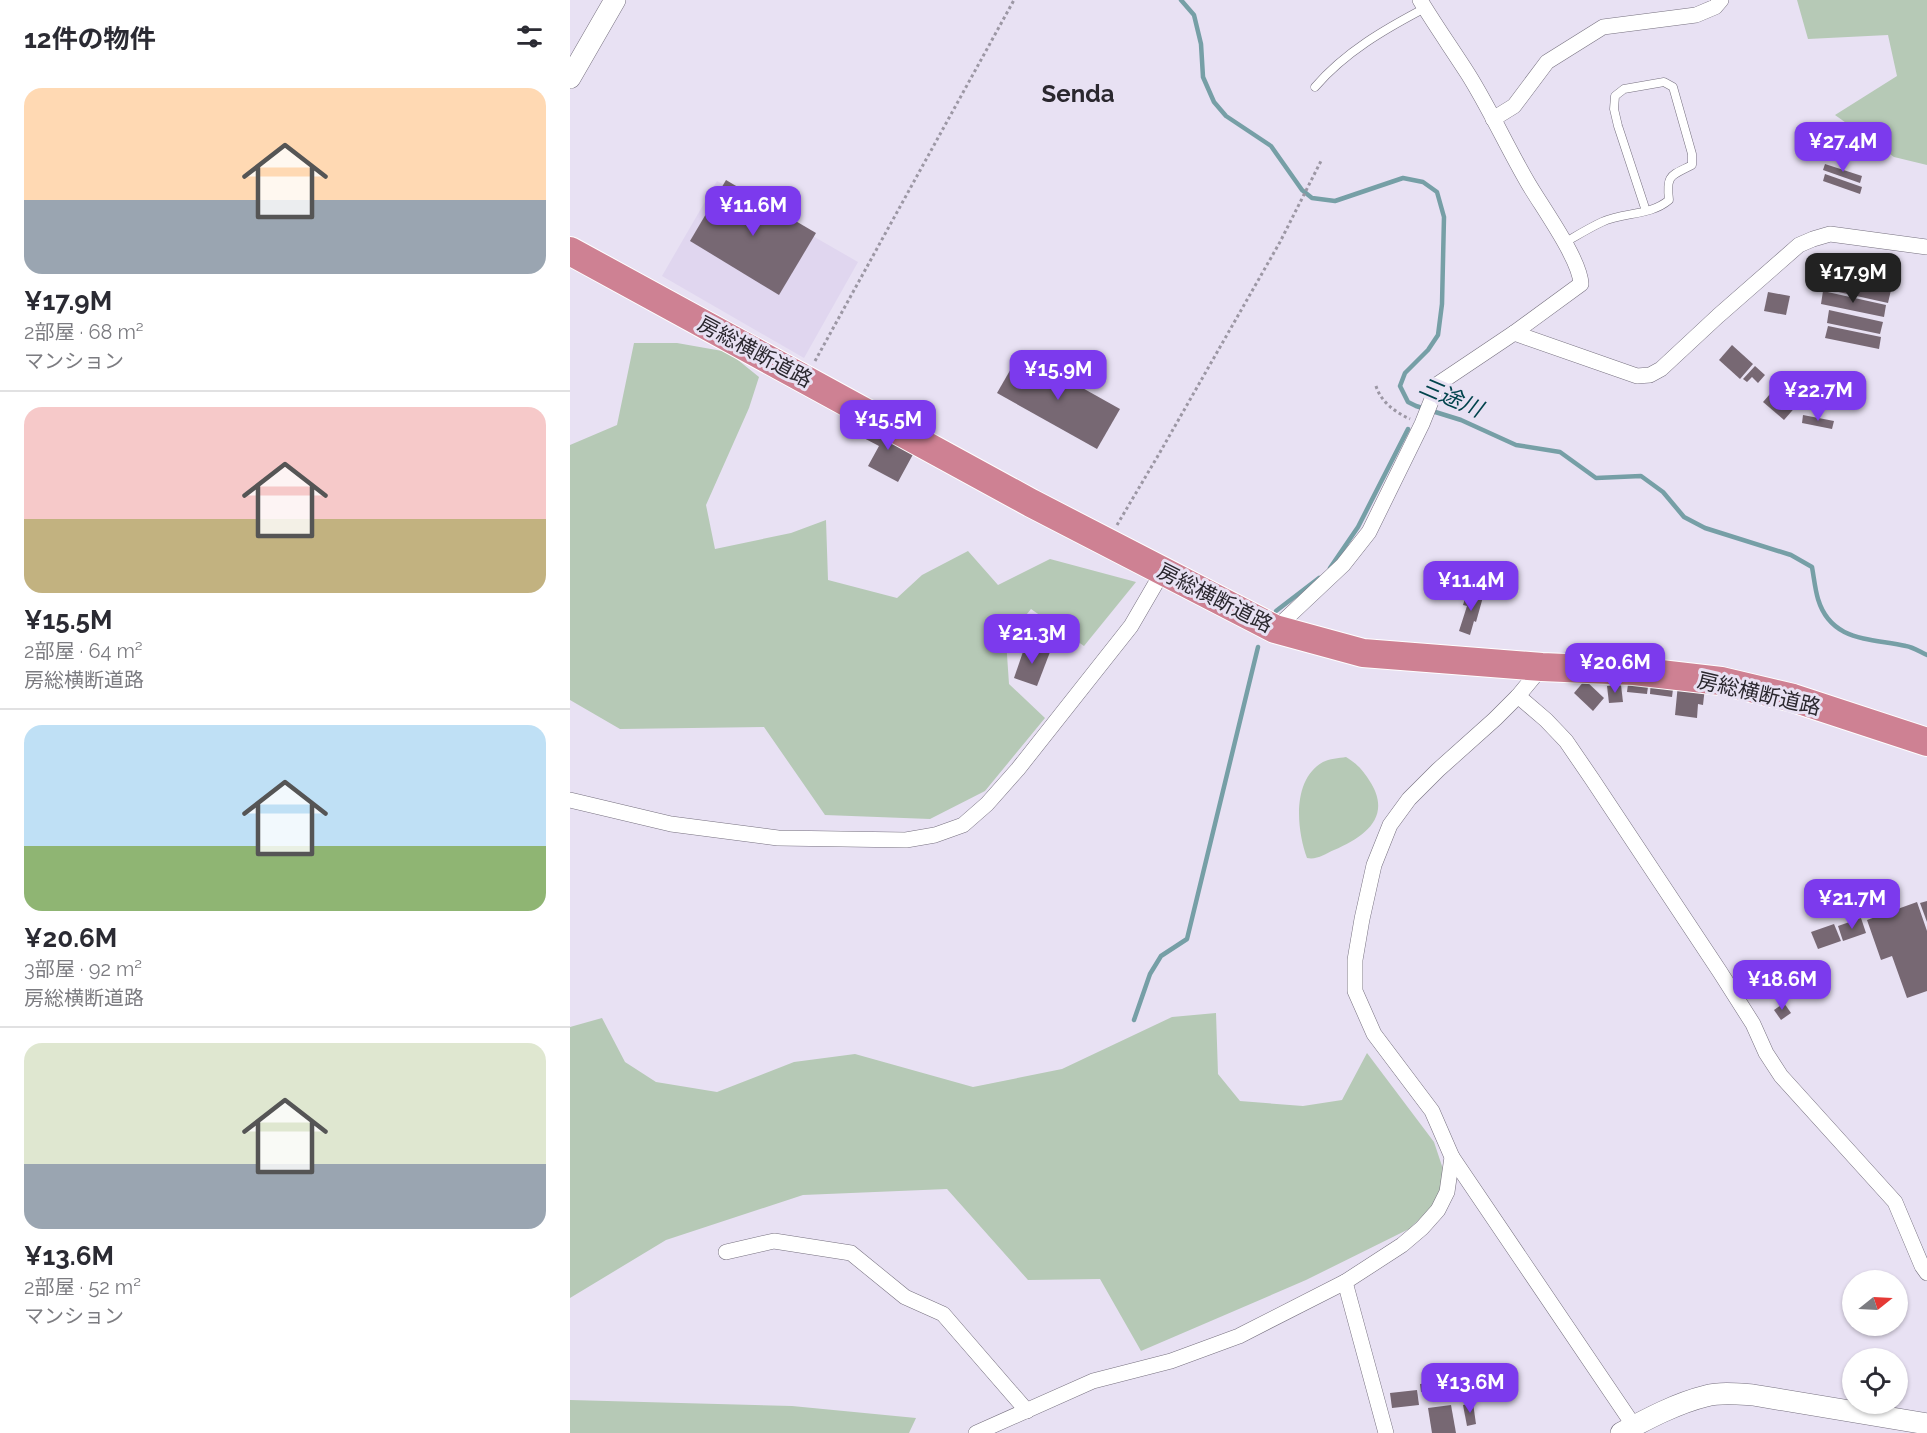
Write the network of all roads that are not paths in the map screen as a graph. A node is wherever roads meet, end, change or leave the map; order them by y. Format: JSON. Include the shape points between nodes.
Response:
{"nodes":[{"id":1,"x":615,"y":0,"type":"edge"},
{"id":2,"x":1721,"y":0,"type":"edge"},
{"id":3,"x":1423,"y":4,"type":"edge"},
{"id":4,"x":570,"y":78,"type":"edge"},
{"id":5,"x":1315,"y":87,"type":"dead end"},
{"id":6,"x":1493,"y":119,"type":"junction"},
{"id":7,"x":1646,"y":211,"type":"junction"},
{"id":8,"x":1564,"y":243,"type":"junction"},
{"id":9,"x":1927,"y":247,"type":"edge"},
{"id":10,"x":570,"y":251,"type":"edge"},
{"id":11,"x":1514,"y":333,"type":"junction"},
{"id":12,"x":1163,"y":572,"type":"junction"},
{"id":13,"x":1275,"y":629,"type":"junction"},
{"id":14,"x":1542,"y":667,"type":"junction"},
{"id":15,"x":1518,"y":696,"type":"junction"},
{"id":16,"x":1927,"y":742,"type":"edge"},
{"id":17,"x":570,"y":800,"type":"edge"},
{"id":18,"x":1452,"y":1157,"type":"junction"},
{"id":19,"x":726,"y":1252,"type":"dead end"},
{"id":20,"x":1927,"y":1273,"type":"edge"},
{"id":21,"x":1345,"y":1282,"type":"junction"},
{"id":22,"x":1027,"y":1411,"type":"junction"},
{"id":23,"x":1927,"y":1424,"type":"edge"},
{"id":24,"x":1628,"y":1429,"type":"edge"},
{"id":25,"x":976,"y":1433,"type":"edge"},
{"id":26,"x":1386,"y":1433,"type":"edge"}],
"edges":[{"from":1,"to":4,"type":"street"},
{"from":2,"to":6,"type":"street","via":[[1716,7],[1696,15],[1604,27],[1546,62],[1514,106]]},
{"from":3,"to":5,"type":"lane","via":[[1336,64]]},
{"from":3,"to":6,"type":"street"},
{"from":6,"to":8,"type":"street"},
{"from":7,"to":7,"type":"lane","via":[[1669,200],[1667,184],[1671,176],[1692,165],[1673,87],[1664,82],[1624,89],[1615,96],[1618,126]]},
{"from":7,"to":8,"type":"lane","via":[[1603,221]]},
{"from":8,"to":11,"type":"street","via":[[1580,273],[1581,284]]},
{"from":9,"to":11,"type":"street","via":[[1830,234],[1799,245],[1650,375],[1637,376]]},
{"from":10,"to":12,"type":"highway","name":"房総横断道路"},
{"from":11,"to":13,"type":"street","via":[[1438,384],[1370,532],[1343,565]]},
{"from":12,"to":13,"type":"highway","name":"房総横断道路"},
{"from":12,"to":17,"type":"street","via":[[1131,626],[1018,769],[987,804],[954,829],[906,840],[778,838],[671,824]]},
{"from":13,"to":14,"type":"highway","name":"房総横断道路","via":[[1363,653]]},
{"from":14,"to":15,"type":"street"},
{"from":14,"to":16,"type":"highway","name":"房総横断道路","via":[[1634,671],[1721,681],[1793,698]]},
{"from":15,"to":18,"type":"street","via":[[1416,792],[1390,825],[1374,865],[1355,960],[1355,991],[1374,1034],[1432,1111]]},
{"from":15,"to":20,"type":"street","via":[[1566,741],[1747,1015],[1781,1076],[1895,1202]]},
{"from":18,"to":21,"type":"street","via":[[1447,1192],[1438,1210],[1402,1245]]},
{"from":18,"to":24,"type":"street"},
{"from":19,"to":22,"type":"street","via":[[774,1241],[851,1253],[905,1297],[943,1314]]},
{"from":21,"to":22,"type":"street","via":[[1239,1336],[1171,1361],[1093,1381]]},
{"from":21,"to":26,"type":"street"},
{"from":22,"to":25,"type":"street"},
{"from":23,"to":24,"type":"street","via":[[1727,1394],[1683,1404]]}]}
